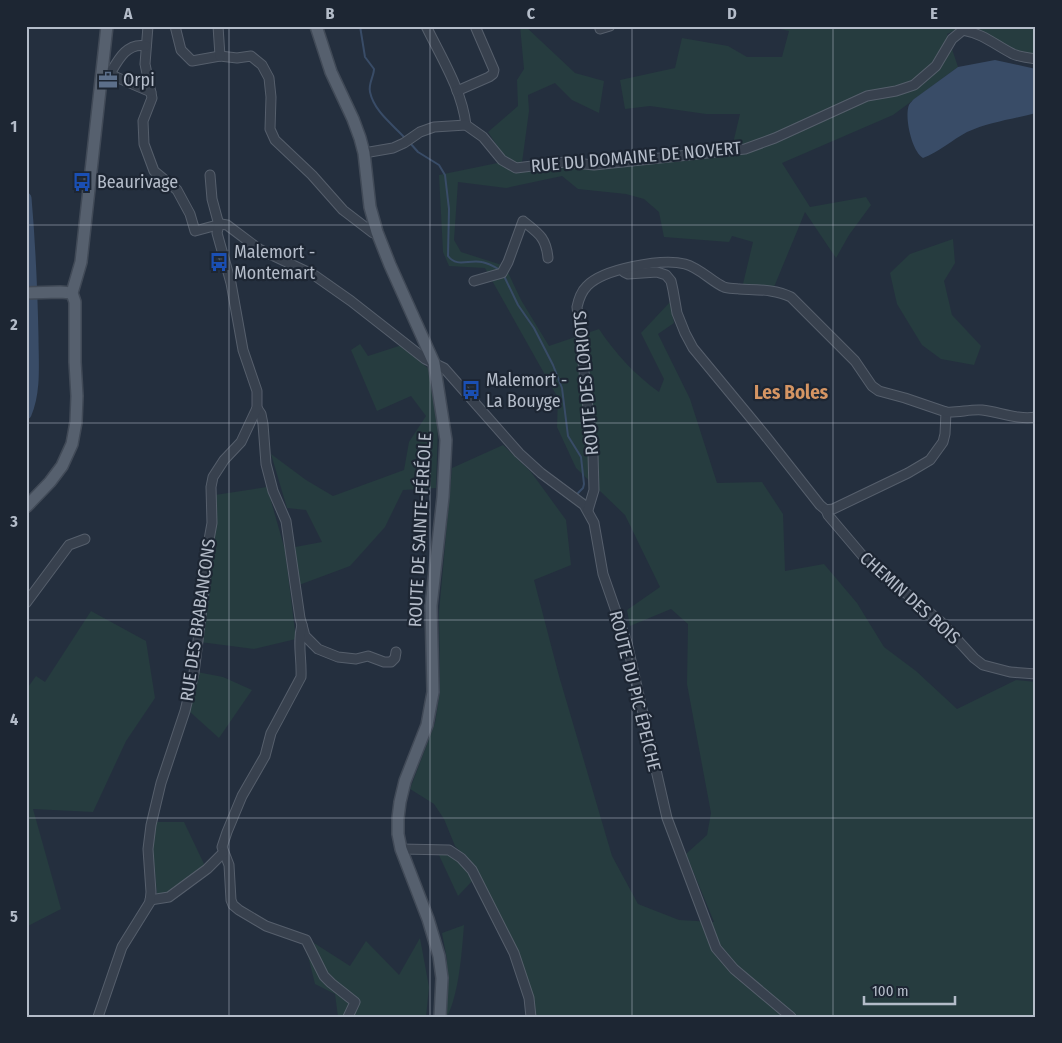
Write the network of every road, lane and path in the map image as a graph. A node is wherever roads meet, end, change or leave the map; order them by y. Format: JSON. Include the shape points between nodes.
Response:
{"nodes":[{"id":1,"x":107,"y":26,"type":"edge"},
{"id":2,"x":148,"y":26,"type":"edge"},
{"id":3,"x":175,"y":26,"type":"edge"},
{"id":4,"x":218,"y":26,"type":"edge"},
{"id":5,"x":316,"y":26,"type":"edge"},
{"id":6,"x":426,"y":26,"type":"edge"},
{"id":7,"x":475,"y":26,"type":"edge"},
{"id":8,"x":610,"y":26,"type":"edge"},
{"id":9,"x":600,"y":29,"type":"dead end"},
{"id":10,"x":146,"y":46,"type":"junction"},
{"id":11,"x":220,"y":56,"type":"junction"},
{"id":12,"x":1036,"y":60,"type":"edge"},
{"id":13,"x":106,"y":72,"type":"junction"},
{"id":14,"x":457,"y":91,"type":"junction"},
{"id":15,"x":151,"y":92,"type":"junction"},
{"id":16,"x":466,"y":125,"type":"junction"},
{"id":17,"x":364,"y":153,"type":"junction"},
{"id":18,"x":210,"y":175,"type":"dead end"},
{"id":19,"x":219,"y":225,"type":"junction"},
{"id":20,"x":378,"y":232,"type":"junction"},
{"id":21,"x":548,"y":258,"type":"dead end"},
{"id":22,"x":621,"y":271,"type":"junction"},
{"id":23,"x":474,"y":281,"type":"dead end"},
{"id":24,"x":26,"y":293,"type":"edge"},
{"id":25,"x":66,"y":293,"type":"junction"},
{"id":26,"x":434,"y":363,"type":"junction"},
{"id":27,"x":257,"y":408,"type":"junction"},
{"id":28,"x":946,"y":412,"type":"junction"},
{"id":29,"x":1036,"y":417,"type":"edge"},
{"id":30,"x":26,"y":507,"type":"edge"},
{"id":31,"x":588,"y":510,"type":"junction"},
{"id":32,"x":826,"y":510,"type":"junction"},
{"id":33,"x":85,"y":539,"type":"dead end"},
{"id":34,"x":26,"y":603,"type":"edge"},
{"id":35,"x":302,"y":625,"type":"junction"},
{"id":36,"x":396,"y":652,"type":"dead end"},
{"id":37,"x":1036,"y":674,"type":"edge"},
{"id":38,"x":402,"y":849,"type":"junction"},
{"id":39,"x":224,"y":853,"type":"junction"},
{"id":40,"x":150,"y":900,"type":"junction"},
{"id":41,"x":98,"y":1017,"type":"edge"},
{"id":42,"x":348,"y":1017,"type":"edge"},
{"id":43,"x":440,"y":1017,"type":"edge"},
{"id":44,"x":531,"y":1017,"type":"edge"},
{"id":45,"x":791,"y":1017,"type":"edge"}],
"edges":[{"from":1,"to":13,"type":"main road"},
{"from":2,"to":10,"type":"street"},
{"from":3,"to":11,"type":"street","via":[[181,50],[192,61]]},
{"from":4,"to":11,"type":"street"},
{"from":5,"to":17,"type":"main road","name":"ROUTE DE SAINTE-FÉRÉOLE","via":[[328,65],[353,119]]},
{"from":6,"to":14,"type":"street"},
{"from":7,"to":14,"type":"street","via":[[493,74]]},
{"from":8,"to":9,"type":"street"},
{"from":10,"to":13,"type":"street","via":[[133,46]]},
{"from":10,"to":15,"type":"street","via":[[145,64]]},
{"from":11,"to":20,"type":"street","via":[[251,56],[262,65],[269,78],[270,129],[275,140],[343,210],[373,233]]},
{"from":12,"to":16,"type":"street","name":"RUE DU DOMAINE DE NOVERT","via":[[1011,53],[979,33],[963,30],[952,38],[936,66],[914,85],[867,96],[745,149],[721,152],[594,165],[565,162],[516,168],[502,160],[483,138]]},
{"from":13,"to":15,"type":"street"},
{"from":13,"to":25,"type":"main road","via":[[82,262]]},
{"from":14,"to":16,"type":"street"},
{"from":15,"to":19,"type":"street","via":[[152,98],[143,121],[144,144],[154,171],[177,190],[195,231]]},
{"from":16,"to":17,"type":"street","via":[[434,127],[393,148]]},
{"from":17,"to":20,"type":"main road","name":"ROUTE DE SAINTE-FÉRÉOLE","via":[[370,207]]},
{"from":18,"to":19,"type":"street"},
{"from":19,"to":26,"type":"street","via":[[227,225],[260,249],[314,275]]},
{"from":19,"to":27,"type":"street","via":[[217,233],[231,283],[243,350],[257,391]]},
{"from":20,"to":26,"type":"main road","name":"ROUTE DE SAINTE-FÉRÉOLE"},
{"from":21,"to":23,"type":"street","via":[[544,239],[522,221],[502,273]]},
{"from":22,"to":28,"type":"street","name":"ROUTE DES LORIOTS","via":[[649,262],[667,261],[686,264],[724,287],[781,292],[791,297],[855,361],[872,386]]},
{"from":22,"to":31,"type":"street","name":"ROUTE DES LORIOTS","via":[[600,277],[588,285],[580,294],[577,306],[593,454],[594,490]]},
{"from":22,"to":32,"type":"street","name":"CHEMIN DES BOIS","via":[[628,274],[666,274],[674,290],[677,314],[693,348]]},
{"from":24,"to":25,"type":"main road"},
{"from":25,"to":30,"type":"main road","via":[[75,302],[77,396],[72,444],[62,466]]},
{"from":26,"to":31,"type":"street","via":[[444,368],[519,453]]},
{"from":26,"to":38,"type":"main road","name":"ROUTE DE SAINTE-FÉRÉOLE","via":[[446,440],[431,606],[433,692],[427,725],[400,802],[398,834]]},
{"from":27,"to":35,"type":"street","via":[[263,424],[266,464],[286,521]]},
{"from":27,"to":40,"type":"street","name":"RUE DES BRABANCONS","via":[[241,442],[224,460],[211,487],[212,523],[194,673],[185,711],[160,783],[151,825],[148,849]]},
{"from":28,"to":29,"type":"street","name":"ROUTE DES LORIOTS","via":[[980,410],[1025,419]]},
{"from":28,"to":32,"type":"street","via":[[943,442],[930,460],[834,509]]},
{"from":31,"to":45,"type":"street","name":"ROUTE DU PIC ÉPEICHE","via":[[594,523],[603,574],[627,643],[667,818],[716,948],[734,969]]},
{"from":32,"to":37,"type":"street","name":"CHEMIN DES BOIS","via":[[867,561],[941,622],[974,658],[983,665],[1010,672]]},
{"from":33,"to":34,"type":"street","via":[[69,545]]},
{"from":35,"to":36,"type":"street","via":[[305,636],[318,649],[338,657],[356,659],[368,656],[391,662]]},
{"from":35,"to":39,"type":"street","via":[[299,636],[300,677],[226,832]]},
{"from":38,"to":43,"type":"main road","name":"ROUTE DE SAINTE-FÉRÉOLE","via":[[440,956]]},
{"from":38,"to":44,"type":"street","via":[[448,850],[472,870],[514,953],[529,998]]},
{"from":39,"to":40,"type":"street","via":[[169,897]]},
{"from":39,"to":42,"type":"street","via":[[229,865],[230,900],[239,910],[266,926],[306,940],[324,976],[355,1002]]},
{"from":40,"to":41,"type":"street","via":[[122,947]]}]}
